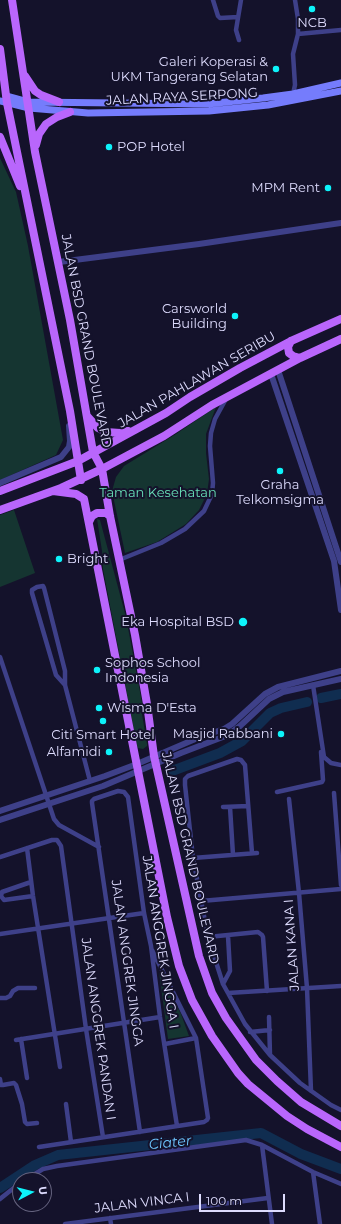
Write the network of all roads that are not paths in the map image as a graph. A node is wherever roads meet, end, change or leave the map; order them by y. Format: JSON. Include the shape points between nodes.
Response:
{"nodes":[{"id":1,"x":12,"y":0,"type":"edge"},
{"id":2,"x":213,"y":0,"type":"edge"},
{"id":3,"x":241,"y":0,"type":"edge"},
{"id":4,"x":295,"y":0,"type":"edge"},
{"id":5,"x":238,"y":17,"type":"junction"},
{"id":6,"x":341,"y":30,"type":"edge"},
{"id":7,"x":298,"y":34,"type":"junction"},
{"id":8,"x":238,"y":40,"type":"dead end"},
{"id":9,"x":0,"y":49,"type":"edge"},
{"id":10,"x":1,"y":64,"type":"edge"},
{"id":11,"x":24,"y":74,"type":"junction"},
{"id":12,"x":341,"y":83,"type":"edge"},
{"id":13,"x":341,"y":91,"type":"edge"},
{"id":14,"x":294,"y":94,"type":"junction"},
{"id":15,"x":4,"y":100,"type":"edge"},
{"id":16,"x":59,"y":102,"type":"junction"},
{"id":17,"x":260,"y":102,"type":"junction"},
{"id":18,"x":28,"y":105,"type":"junction"},
{"id":19,"x":70,"y":112,"type":"junction"},
{"id":20,"x":0,"y":137,"type":"edge"},
{"id":21,"x":35,"y":152,"type":"junction"},
{"id":22,"x":29,"y":207,"type":"junction"},
{"id":23,"x":341,"y":223,"type":"edge"},
{"id":24,"x":59,"y":262,"type":"junction"},
{"id":25,"x":341,"y":319,"type":"edge"},
{"id":26,"x":341,"y":339,"type":"edge"},
{"id":27,"x":291,"y":341,"type":"junction"},
{"id":28,"x":300,"y":358,"type":"junction"},
{"id":29,"x":275,"y":372,"type":"junction"},
{"id":30,"x":228,"y":397,"type":"junction"},
{"id":31,"x":69,"y":408,"type":"junction"},
{"id":32,"x":86,"y":413,"type":"junction"},
{"id":33,"x":141,"y":427,"type":"junction"},
{"id":34,"x":93,"y":452,"type":"junction"},
{"id":35,"x":306,"y":455,"type":"junction"},
{"id":36,"x":299,"y":458,"type":"junction"},
{"id":37,"x":78,"y":461,"type":"junction"},
{"id":38,"x":102,"y":469,"type":"junction"},
{"id":39,"x":81,"y":480,"type":"junction"},
{"id":40,"x":0,"y":482,"type":"edge"},
{"id":41,"x":0,"y":491,"type":"edge"},
{"id":42,"x":54,"y":491,"type":"junction"},
{"id":43,"x":0,"y":510,"type":"edge"},
{"id":44,"x":110,"y":516,"type":"junction"},
{"id":45,"x":89,"y":522,"type":"junction"},
{"id":46,"x":337,"y":552,"type":"edge"},
{"id":47,"x":119,"y":560,"type":"junction"},
{"id":48,"x":339,"y":560,"type":"edge"},
{"id":49,"x":341,"y":610,"type":"edge"},
{"id":50,"x":0,"y":657,"type":"edge"},
{"id":51,"x":341,"y":671,"type":"edge"},
{"id":52,"x":341,"y":679,"type":"edge"},
{"id":53,"x":64,"y":685,"type":"junction"},
{"id":54,"x":301,"y":685,"type":"junction"},
{"id":55,"x":313,"y":685,"type":"junction"},
{"id":56,"x":322,"y":746,"type":"junction"},
{"id":57,"x":155,"y":760,"type":"junction"},
{"id":58,"x":341,"y":765,"type":"edge"},
{"id":59,"x":138,"y":768,"type":"junction"},
{"id":60,"x":90,"y":781,"type":"junction"},
{"id":61,"x":277,"y":792,"type":"dead end"},
{"id":62,"x":334,"y":793,"type":"dead end"},
{"id":63,"x":46,"y":795,"type":"junction"},
{"id":64,"x":94,"y":799,"type":"joint"},
{"id":65,"x":288,"y":799,"type":"dead end"},
{"id":66,"x":49,"y":804,"type":"junction"},
{"id":67,"x":248,"y":806,"type":"junction"},
{"id":68,"x":223,"y":807,"type":"dead end"},
{"id":69,"x":230,"y":807,"type":"junction"},
{"id":70,"x":0,"y":811,"type":"edge"},
{"id":71,"x":0,"y":820,"type":"edge"},
{"id":72,"x":99,"y":847,"type":"junction"},
{"id":73,"x":27,"y":848,"type":"junction"},
{"id":74,"x":233,"y":855,"type":"junction"},
{"id":75,"x":0,"y":857,"type":"edge"},
{"id":76,"x":193,"y":858,"type":"junction"},
{"id":77,"x":31,"y":882,"type":"junction"},
{"id":78,"x":341,"y":885,"type":"edge"},
{"id":79,"x":341,"y":889,"type":"edge"},
{"id":80,"x":299,"y":893,"type":"junction"},
{"id":81,"x":33,"y":896,"type":"junction"},
{"id":82,"x":201,"y":901,"type":"junction"},
{"id":83,"x":144,"y":913,"type":"junction"},
{"id":84,"x":110,"y":918,"type":"junction"},
{"id":85,"x":72,"y":924,"type":"junction"},
{"id":86,"x":38,"y":928,"type":"junction"},
{"id":87,"x":0,"y":934,"type":"edge"},
{"id":88,"x":208,"y":936,"type":"junction"},
{"id":89,"x":228,"y":936,"type":"junction"},
{"id":90,"x":151,"y":946,"type":"junction"},
{"id":91,"x":223,"y":984,"type":"junction"},
{"id":92,"x":341,"y":986,"type":"edge"},
{"id":93,"x":35,"y":988,"type":"dead end"},
{"id":94,"x":307,"y":988,"type":"junction"},
{"id":95,"x":267,"y":991,"type":"junction"},
{"id":96,"x":228,"y":993,"type":"junction"},
{"id":97,"x":0,"y":998,"type":"edge"},
{"id":98,"x":160,"y":1017,"type":"junction"},
{"id":99,"x":269,"y":1017,"type":"dead end"},
{"id":100,"x":125,"y":1022,"type":"junction"},
{"id":101,"x":86,"y":1029,"type":"junction"},
{"id":102,"x":270,"y":1030,"type":"junction"},
{"id":103,"x":250,"y":1032,"type":"junction"},
{"id":104,"x":55,"y":1034,"type":"junction"},
{"id":105,"x":196,"y":1038,"type":"junction"},
{"id":106,"x":164,"y":1044,"type":"junction"},
{"id":107,"x":270,"y":1055,"type":"junction"},
{"id":108,"x":60,"y":1067,"type":"dead end"},
{"id":109,"x":27,"y":1078,"type":"dead end"},
{"id":110,"x":0,"y":1079,"type":"edge"},
{"id":111,"x":311,"y":1091,"type":"junction"},
{"id":112,"x":66,"y":1104,"type":"dead end"},
{"id":113,"x":341,"y":1110,"type":"edge"},
{"id":114,"x":37,"y":1123,"type":"dead end"},
{"id":115,"x":177,"y":1126,"type":"junction"},
{"id":116,"x":341,"y":1126,"type":"edge"},
{"id":117,"x":140,"y":1132,"type":"junction"},
{"id":118,"x":103,"y":1137,"type":"junction"},
{"id":119,"x":71,"y":1142,"type":"junction"},
{"id":120,"x":262,"y":1145,"type":"junction"},
{"id":121,"x":39,"y":1147,"type":"dead end"},
{"id":122,"x":341,"y":1147,"type":"edge"},
{"id":123,"x":38,"y":1172,"type":"edge"},
{"id":124,"x":313,"y":1172,"type":"junction"},
{"id":125,"x":341,"y":1184,"type":"edge"},
{"id":126,"x":12,"y":1189,"type":"edge"},
{"id":127,"x":268,"y":1198,"type":"junction"},
{"id":128,"x":0,"y":1199,"type":"edge"},
{"id":129,"x":110,"y":1218,"type":"junction"},
{"id":130,"x":75,"y":1223,"type":"edge"},
{"id":131,"x":66,"y":1224,"type":"edge"},
{"id":132,"x":111,"y":1224,"type":"edge"},
{"id":133,"x":272,"y":1224,"type":"edge"},
{"id":134,"x":320,"y":1224,"type":"edge"}],
"edges":[{"from":1,"to":11,"type":"main road","name":"JALAN BSD GRAND BOULEVARD"},
{"from":2,"to":5,"type":"street","via":[[220,18]]},
{"from":3,"to":5,"type":"street"},
{"from":4,"to":7,"type":"street"},
{"from":5,"to":8,"type":"street"},
{"from":6,"to":7,"type":"street"},
{"from":7,"to":14,"type":"street","via":[[293,54]]},
{"from":9,"to":10,"type":"main road"},
{"from":10,"to":15,"type":"main road"},
{"from":11,"to":16,"type":"main road","via":[[35,90],[46,98]]},
{"from":11,"to":18,"type":"main road","name":"JALAN BSD GRAND BOULEVARD"},
{"from":12,"to":14,"type":"main road","name":"JALAN RAYA SERPONG"},
{"from":13,"to":17,"type":"main road","name":"JALAN RAYA SERPONG","via":[[310,98]]},
{"from":14,"to":17,"type":"main road","name":"JALAN RAYA SERPONG"},
{"from":15,"to":18,"type":"main road"},
{"from":15,"to":22,"type":"main road"},
{"from":16,"to":17,"type":"main road","name":"JALAN RAYA SERPONG"},
{"from":16,"to":18,"type":"main road","name":"JALAN RAYA SERPONG"},
{"from":17,"to":19,"type":"main road","name":"JALAN RAYA SERPONG","via":[[209,111]]},
{"from":18,"to":19,"type":"main road","name":"JALAN RAYA SERPONG"},
{"from":18,"to":21,"type":"main road","name":"JALAN BSD GRAND BOULEVARD"},
{"from":19,"to":21,"type":"main road","via":[[42,128]]},
{"from":20,"to":22,"type":"main road"},
{"from":21,"to":24,"type":"main road","name":"JALAN BSD GRAND BOULEVARD"},
{"from":22,"to":31,"type":"main road"},
{"from":23,"to":24,"type":"street"},
{"from":24,"to":32,"type":"main road","name":"JALAN BSD GRAND BOULEVARD"},
{"from":25,"to":27,"type":"main road","name":"JALAN PAHLAWAN SERIBU"},
{"from":26,"to":28,"type":"main road"},
{"from":27,"to":28,"type":"main road","via":[[289,353]]},
{"from":27,"to":33,"type":"main road","name":"JALAN PAHLAWAN SERIBU"},
{"from":28,"to":29,"type":"main road"},
{"from":29,"to":30,"type":"main road"},
{"from":29,"to":35,"type":"street"},
{"from":29,"to":36,"type":"street"},
{"from":30,"to":38,"type":"main road","via":[[164,436]]},
{"from":30,"to":47,"type":"street","via":[[211,433],[212,494],[204,510],[185,529],[161,543]]},
{"from":31,"to":32,"type":"main road","via":[[73,414]]},
{"from":31,"to":37,"type":"main road"},
{"from":31,"to":40,"type":"street","via":[[70,441],[65,453],[57,460]]},
{"from":32,"to":33,"type":"main road","via":[[98,428],[111,433]]},
{"from":32,"to":34,"type":"main road","name":"JALAN BSD GRAND BOULEVARD"},
{"from":33,"to":34,"type":"main road","name":"JALAN PAHLAWAN SERIBU"},
{"from":34,"to":37,"type":"main road","name":"JALAN PAHLAWAN SERIBU"},
{"from":34,"to":38,"type":"main road","name":"JALAN BSD GRAND BOULEVARD"},
{"from":35,"to":36,"type":"street"},
{"from":35,"to":46,"type":"street"},
{"from":36,"to":46,"type":"street"},
{"from":37,"to":39,"type":"main road"},
{"from":37,"to":41,"type":"main road","name":"JALAN PAHLAWAN SERIBU"},
{"from":38,"to":39,"type":"main road"},
{"from":38,"to":44,"type":"main road","name":"JALAN BSD GRAND BOULEVARD"},
{"from":39,"to":42,"type":"main road"},
{"from":42,"to":43,"type":"main road"},
{"from":42,"to":45,"type":"main road","via":[[76,494],[84,499]]},
{"from":44,"to":45,"type":"main road","via":[[106,513],[97,513]]},
{"from":44,"to":47,"type":"main road","name":"JALAN BSD GRAND BOULEVARD"},
{"from":45,"to":59,"type":"main road"},
{"from":46,"to":48,"type":"street"},
{"from":47,"to":57,"type":"main road","name":"JALAN BSD GRAND BOULEVARD","via":[[135,635]]},
{"from":48,"to":49,"type":"street"},
{"from":50,"to":63,"type":"street"},
{"from":51,"to":54,"type":"street"},
{"from":52,"to":55,"type":"street"},
{"from":53,"to":53,"type":"street","via":[[56,674],[32,593],[37,587],[44,588],[65,671]]},
{"from":53,"to":60,"type":"street"},
{"from":54,"to":55,"type":"street"},
{"from":54,"to":57,"type":"street","via":[[269,699],[228,735]]},
{"from":55,"to":56,"type":"street"},
{"from":56,"to":58,"type":"street","via":[[324,757],[330,763]]},
{"from":56,"to":61,"type":"street","via":[[322,782]]},
{"from":57,"to":59,"type":"street"},
{"from":57,"to":116,"type":"main road","name":"JALAN BSD GRAND BOULEVARD","via":[[199,956],[212,993],[226,1018],[256,1060],[301,1102]]},
{"from":59,"to":60,"type":"street"},
{"from":59,"to":66,"type":"street","via":[[102,786]]},
{"from":59,"to":122,"type":"main road","via":[[179,966],[201,1019],[238,1074],[248,1084],[307,1129]]},
{"from":60,"to":63,"type":"street"},
{"from":62,"to":78,"type":"street"},
{"from":63,"to":66,"type":"street"},
{"from":63,"to":70,"type":"street"},
{"from":64,"to":72,"type":"street","name":"JALAN ANGGREK JINGGA","via":[[92,804]]},
{"from":64,"to":83,"type":"street","name":"JALAN ANGGREK JINGGA I","via":[[118,791],[124,792],[128,797]]},
{"from":65,"to":80,"type":"street","name":"JALAN KANA I"},
{"from":66,"to":71,"type":"street"},
{"from":66,"to":72,"type":"street","via":[[59,825]]},
{"from":67,"to":69,"type":"street"},
{"from":67,"to":74,"type":"street","via":[[254,853]]},
{"from":67,"to":76,"type":"street","via":[[245,765],[241,760],[237,759],[188,776],[185,780]]},
{"from":68,"to":69,"type":"street"},
{"from":69,"to":74,"type":"street"},
{"from":72,"to":84,"type":"street","name":"JALAN ANGGREK JINGGA"},
{"from":73,"to":75,"type":"street"},
{"from":73,"to":77,"type":"street"},
{"from":73,"to":85,"type":"street","name":"JALAN ANGGREK PANDAN I","via":[[55,840],[60,843]]},
{"from":74,"to":76,"type":"street"},
{"from":76,"to":82,"type":"street"},
{"from":77,"to":81,"type":"street"},
{"from":77,"to":81,"type":"street","via":[[2,892],[0,896],[4,900]]},
{"from":79,"to":80,"type":"street"},
{"from":80,"to":82,"type":"street"},
{"from":80,"to":94,"type":"street","name":"JALAN KANA I"},
{"from":81,"to":86,"type":"street"},
{"from":82,"to":88,"type":"street"},
{"from":83,"to":84,"type":"street"},
{"from":83,"to":90,"type":"street","name":"JALAN ANGGREK JINGGA I"},
{"from":84,"to":85,"type":"street"},
{"from":84,"to":100,"type":"street","name":"JALAN ANGGREK JINGGA"},
{"from":85,"to":86,"type":"street"},
{"from":85,"to":101,"type":"street","name":"JALAN ANGGREK PANDAN I"},
{"from":86,"to":87,"type":"street"},
{"from":86,"to":104,"type":"street"},
{"from":88,"to":89,"type":"street"},
{"from":88,"to":91,"type":"street"},
{"from":89,"to":91,"type":"street","via":[[230,971]]},
{"from":89,"to":95,"type":"street","via":[[258,932],[263,937]]},
{"from":90,"to":98,"type":"street","name":"JALAN ANGGREK JINGGA I"},
{"from":90,"to":105,"type":"street"},
{"from":91,"to":96,"type":"street"},
{"from":92,"to":94,"type":"street"},
{"from":93,"to":97,"type":"street","via":[[18,988],[10,996]]},
{"from":94,"to":95,"type":"street"},
{"from":94,"to":111,"type":"street","name":"JALAN KANA I"},
{"from":95,"to":96,"type":"street"},
{"from":96,"to":103,"type":"street"},
{"from":98,"to":100,"type":"street"},
{"from":98,"to":106,"type":"street","name":"JALAN ANGGREK JINGGA I"},
{"from":99,"to":102,"type":"street"},
{"from":100,"to":101,"type":"street"},
{"from":100,"to":117,"type":"street","name":"JALAN ANGGREK JINGGA"},
{"from":101,"to":104,"type":"street"},
{"from":101,"to":118,"type":"street","name":"JALAN ANGGREK PANDAN I"},
{"from":102,"to":103,"type":"street"},
{"from":102,"to":107,"type":"street"},
{"from":103,"to":107,"type":"street"},
{"from":104,"to":108,"type":"street"},
{"from":104,"to":109,"type":"street","via":[[18,1040]]},
{"from":105,"to":106,"type":"street"},
{"from":105,"to":115,"type":"street","via":[[208,1118]]},
{"from":106,"to":115,"type":"street","name":"JALAN ANGGREK JINGGA I"},
{"from":107,"to":111,"type":"street"},
{"from":110,"to":114,"type":"street","via":[[3,1086],[14,1083],[16,1085],[25,1122]]},
{"from":111,"to":113,"type":"street"},
{"from":112,"to":119,"type":"street"},
{"from":115,"to":117,"type":"street"},
{"from":117,"to":118,"type":"street"},
{"from":118,"to":119,"type":"street"},
{"from":119,"to":121,"type":"street"},
{"from":120,"to":123,"type":"street","via":[[246,1140],[43,1169]]},
{"from":120,"to":124,"type":"street"},
{"from":120,"to":127,"type":"street"},
{"from":124,"to":125,"type":"street"},
{"from":124,"to":134,"type":"street"},
{"from":126,"to":128,"type":"street"},
{"from":127,"to":129,"type":"street","name":"JALAN VINCA I"},
{"from":127,"to":133,"type":"street"},
{"from":129,"to":130,"type":"street","name":"JALAN VINCA I"},
{"from":129,"to":132,"type":"street"},
{"from":130,"to":131,"type":"street","name":"JALAN VINCA I"}]}
